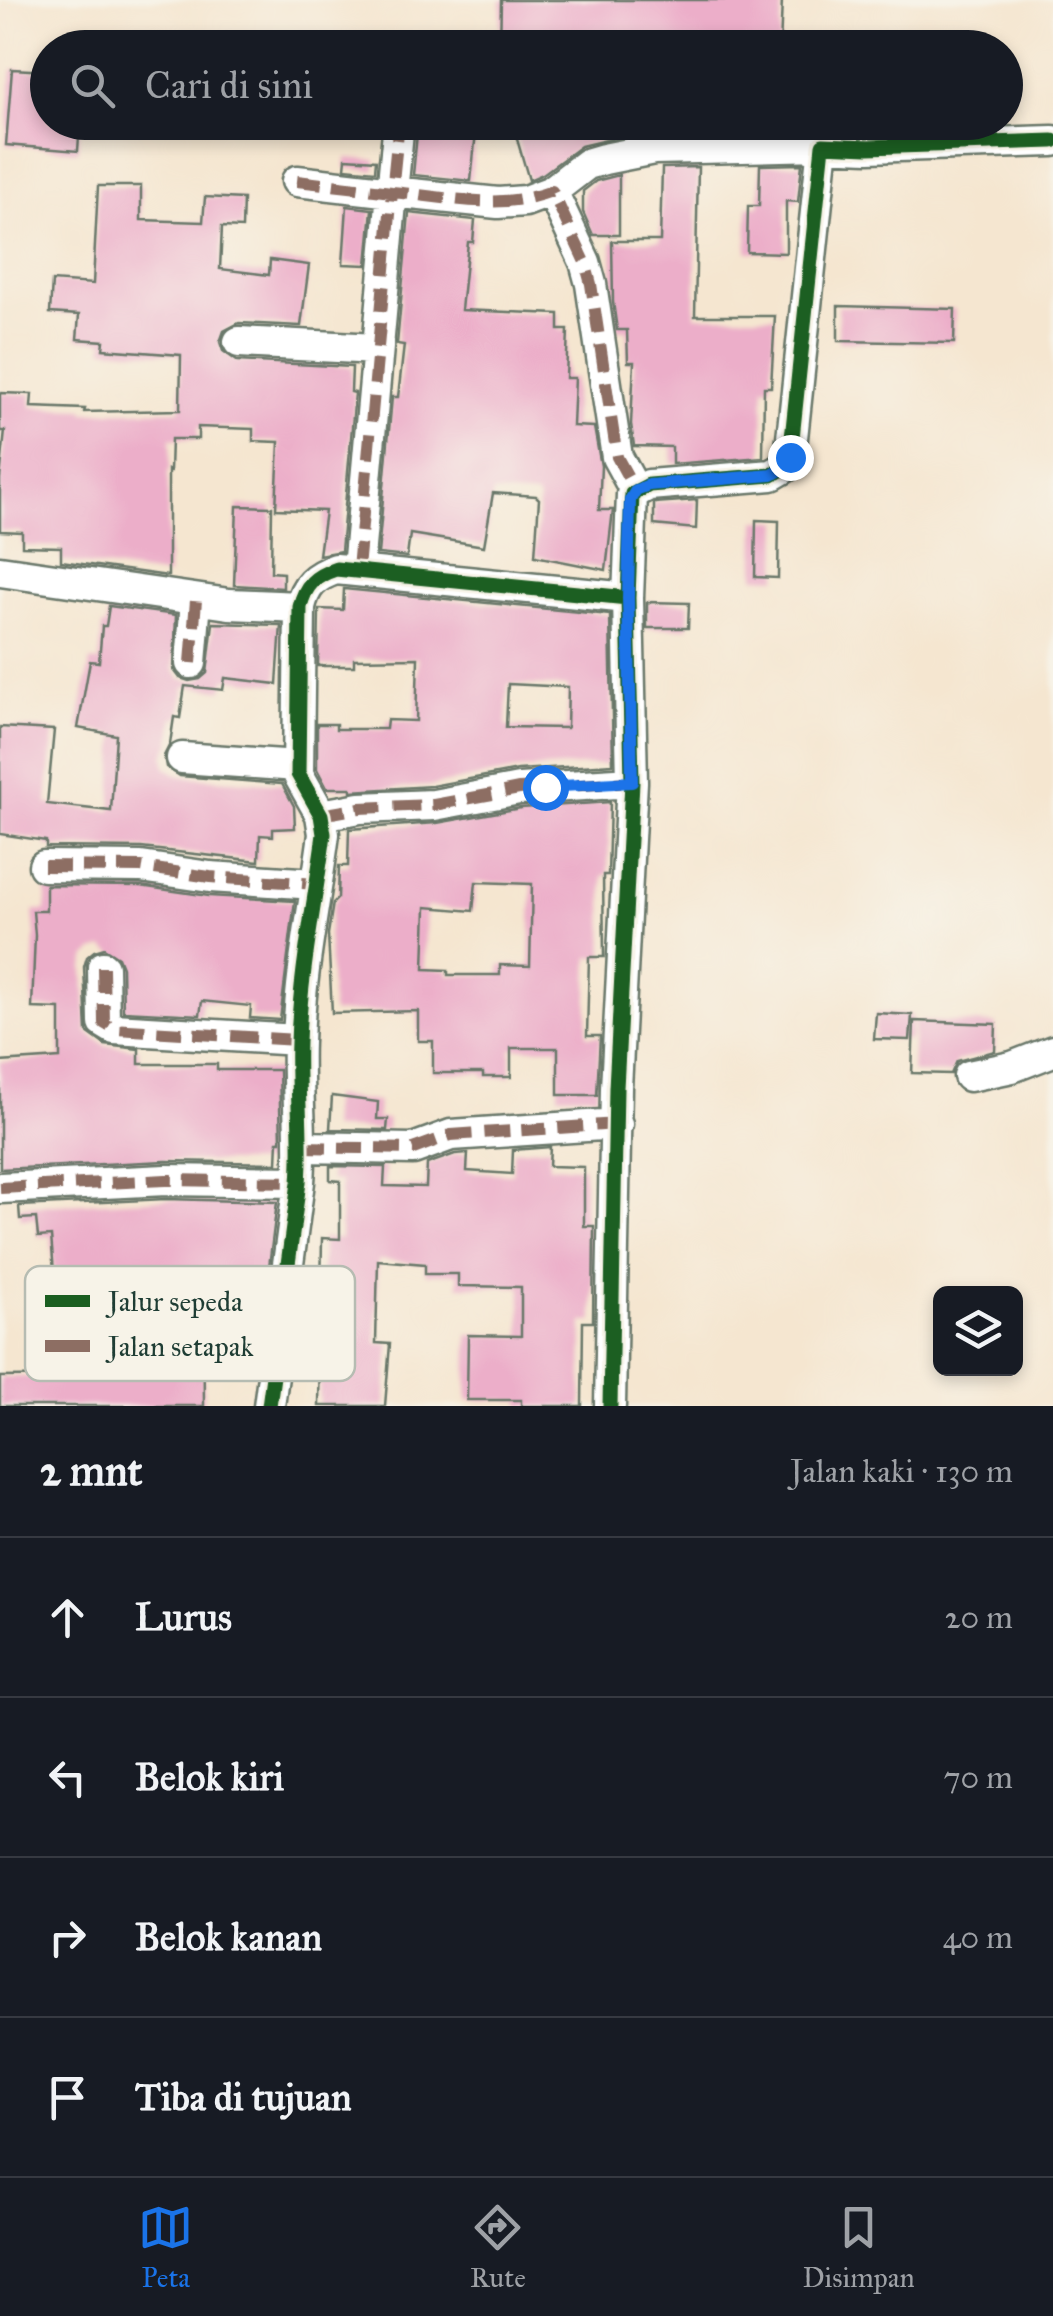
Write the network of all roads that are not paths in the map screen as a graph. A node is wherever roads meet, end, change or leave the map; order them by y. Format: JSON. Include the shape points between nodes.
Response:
{"nodes":[{"id":1,"x":397,"y":140,"type":"edge"},
{"id":2,"x":1053,"y":141,"type":"edge"},
{"id":3,"x":823,"y":145,"type":"junction"},
{"id":4,"x":297,"y":181,"type":"dead end"},
{"id":5,"x":552,"y":191,"type":"junction"},
{"id":6,"x":392,"y":192,"type":"junction"},
{"id":7,"x":239,"y":342,"type":"dead end"},
{"id":8,"x":377,"y":349,"type":"junction"},
{"id":9,"x":636,"y":490,"type":"junction"},
{"id":10,"x":358,"y":570,"type":"junction"},
{"id":11,"x":0,"y":572,"type":"edge"},
{"id":12,"x":628,"y":598,"type":"junction"},
{"id":13,"x":196,"y":600,"type":"junction"},
{"id":14,"x":300,"y":607,"type":"junction"},
{"id":15,"x":191,"y":663,"type":"dead end"},
{"id":16,"x":182,"y":758,"type":"dead end"},
{"id":17,"x":298,"y":766,"type":"junction"},
{"id":18,"x":632,"y":782,"type":"junction"},
{"id":19,"x":321,"y":815,"type":"junction"},
{"id":20,"x":44,"y":866,"type":"dead end"},
{"id":21,"x":316,"y":884,"type":"junction"},
{"id":22,"x":103,"y":967,"type":"dead end"},
{"id":23,"x":298,"y":1040,"type":"junction"},
{"id":24,"x":1053,"y":1051,"type":"edge"},
{"id":25,"x":969,"y":1076,"type":"dead end"},
{"id":26,"x":617,"y":1124,"type":"junction"},
{"id":27,"x":302,"y":1147,"type":"junction"},
{"id":28,"x":299,"y":1182,"type":"junction"},
{"id":29,"x":0,"y":1188,"type":"edge"},
{"id":30,"x":288,"y":1266,"type":"edge"},
{"id":31,"x":272,"y":1381,"type":"edge"},
{"id":32,"x":269,"y":1406,"type":"edge"},
{"id":33,"x":610,"y":1406,"type":"edge"}],
"edges":[{"from":1,"to":6,"type":"street"},
{"from":2,"to":3,"type":"street"},
{"from":3,"to":5,"type":"street","via":[[654,150],[588,164]]},
{"from":3,"to":9,"type":"street","via":[[790,457],[772,475]]},
{"from":4,"to":6,"type":"street"},
{"from":5,"to":6,"type":"street","via":[[498,203]]},
{"from":5,"to":9,"type":"street","via":[[588,273],[617,457]]},
{"from":6,"to":8,"type":"street"},
{"from":7,"to":8,"type":"street"},
{"from":8,"to":10,"type":"street"},
{"from":9,"to":12,"type":"street","via":[[630,500]]},
{"from":10,"to":12,"type":"street"},
{"from":10,"to":14,"type":"street","via":[[321,574]]},
{"from":11,"to":13,"type":"street"},
{"from":12,"to":18,"type":"street"},
{"from":13,"to":14,"type":"street"},
{"from":13,"to":15,"type":"street"},
{"from":14,"to":17,"type":"street"},
{"from":16,"to":17,"type":"street"},
{"from":17,"to":19,"type":"street"},
{"from":18,"to":19,"type":"street"},
{"from":18,"to":26,"type":"street"},
{"from":19,"to":21,"type":"street"},
{"from":20,"to":21,"type":"street","via":[[141,866]]},
{"from":21,"to":23,"type":"street"},
{"from":22,"to":23,"type":"street","via":[[104,1024],[114,1029]]},
{"from":23,"to":27,"type":"street"},
{"from":24,"to":25,"type":"street"},
{"from":26,"to":27,"type":"street","via":[[451,1134],[413,1149]]},
{"from":26,"to":33,"type":"street"},
{"from":27,"to":28,"type":"street"},
{"from":28,"to":29,"type":"street"},
{"from":28,"to":30,"type":"street"},
{"from":31,"to":32,"type":"street"}]}
